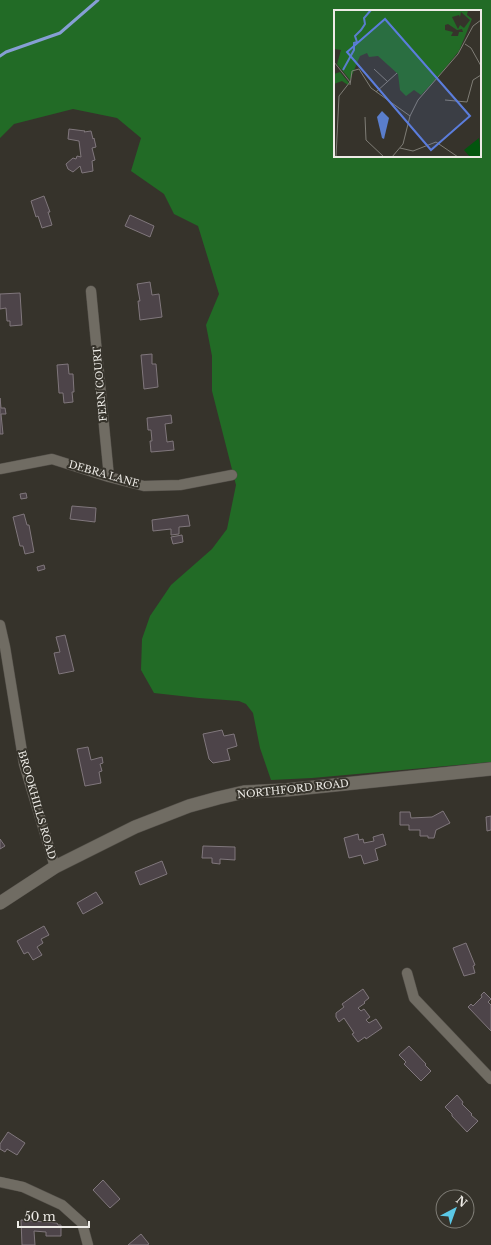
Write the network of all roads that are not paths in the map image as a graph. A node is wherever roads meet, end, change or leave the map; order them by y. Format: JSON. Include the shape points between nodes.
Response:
{"nodes":[{"id":1,"x":91,"y":291,"type":"dead end"},
{"id":2,"x":0,"y":469,"type":"edge"},
{"id":3,"x":232,"y":475,"type":"dead end"},
{"id":4,"x":109,"y":477,"type":"junction"},
{"id":5,"x":0,"y":625,"type":"edge"},
{"id":6,"x":491,"y":769,"type":"edge"},
{"id":7,"x":55,"y":867,"type":"junction"},
{"id":8,"x":0,"y":903,"type":"edge"},
{"id":9,"x":407,"y":972,"type":"dead end"},
{"id":10,"x":491,"y":1078,"type":"edge"},
{"id":11,"x":0,"y":1182,"type":"edge"},
{"id":12,"x":88,"y":1245,"type":"edge"}],
"edges":[{"from":1,"to":4,"type":"street","name":"FERN COURT"},
{"from":2,"to":4,"type":"street","name":"DEBRA LANE","via":[[52,459]]},
{"from":3,"to":4,"type":"street","name":"DEBRA LANE","via":[[180,485],[144,486]]},
{"from":5,"to":7,"type":"street","name":"BROOKHILLS ROAD","via":[[24,764]]},
{"from":6,"to":7,"type":"street","name":"NORTHFORD ROAD","via":[[244,792],[189,806],[135,827]]},
{"from":7,"to":8,"type":"street","name":"NORTHFORD ROAD"},
{"from":9,"to":10,"type":"street","via":[[414,998]]},
{"from":11,"to":12,"type":"street","via":[[23,1187],[62,1205],[82,1223]]}]}
